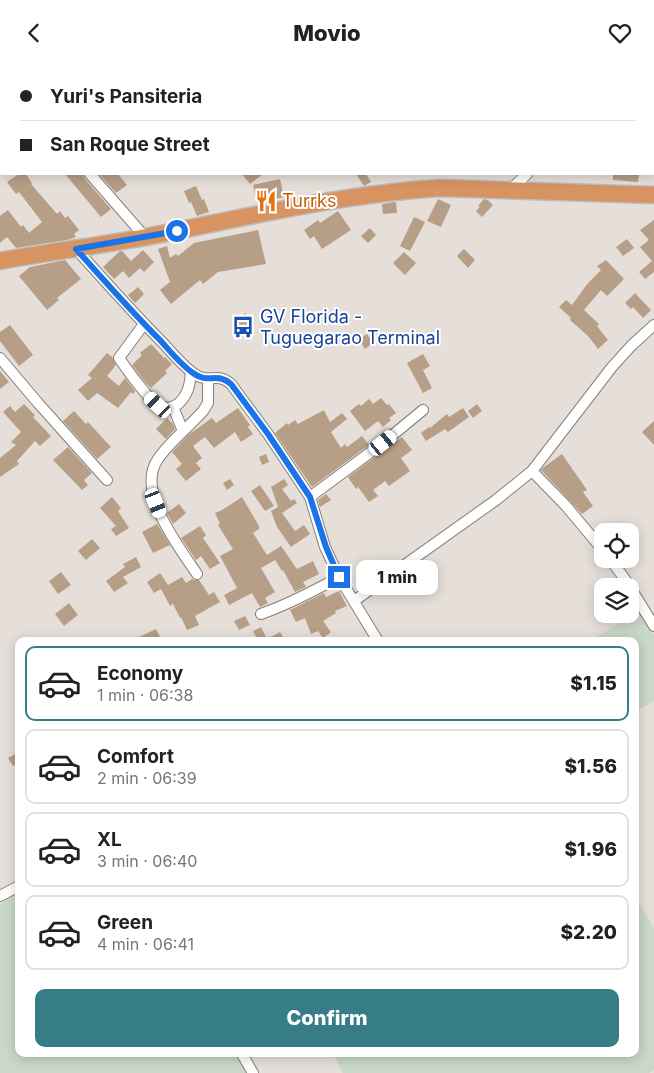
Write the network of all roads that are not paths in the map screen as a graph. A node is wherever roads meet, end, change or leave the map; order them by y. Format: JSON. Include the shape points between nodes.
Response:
{"nodes":[{"id":1,"x":91,"y":175,"type":"edge"},
{"id":2,"x":526,"y":175,"type":"edge"},
{"id":3,"x":510,"y":190,"type":"junction"},
{"id":4,"x":654,"y":195,"type":"edge"},
{"id":5,"x":145,"y":237,"type":"junction"},
{"id":6,"x":76,"y":249,"type":"junction"},
{"id":7,"x":0,"y":261,"type":"edge"},
{"id":8,"x":144,"y":324,"type":"junction"},
{"id":9,"x":654,"y":325,"type":"edge"},
{"id":10,"x":0,"y":358,"type":"edge"},
{"id":11,"x":191,"y":372,"type":"junction"},
{"id":12,"x":208,"y":379,"type":"junction"},
{"id":13,"x":173,"y":407,"type":"junction"},
{"id":14,"x":423,"y":410,"type":"dead end"},
{"id":15,"x":183,"y":431,"type":"junction"},
{"id":16,"x":532,"y":471,"type":"junction"},
{"id":17,"x":107,"y":480,"type":"dead end"},
{"id":18,"x":310,"y":497,"type":"junction"},
{"id":19,"x":594,"y":539,"type":"edge"},
{"id":20,"x":197,"y":574,"type":"dead end"},
{"id":21,"x":339,"y":577,"type":"junction"},
{"id":22,"x":354,"y":601,"type":"junction"},
{"id":23,"x":639,"y":602,"type":"edge"},
{"id":24,"x":261,"y":614,"type":"dead end"},
{"id":25,"x":654,"y":626,"type":"edge"},
{"id":26,"x":376,"y":637,"type":"edge"},
{"id":27,"x":15,"y":888,"type":"edge"},
{"id":28,"x":0,"y":896,"type":"edge"},
{"id":29,"x":244,"y":1057,"type":"edge"},
{"id":30,"x":253,"y":1073,"type":"edge"}],
"edges":[{"from":1,"to":5,"type":"street"},
{"from":2,"to":3,"type":"street"},
{"from":3,"to":4,"type":"highway"},
{"from":3,"to":5,"type":"highway","via":[[440,188],[397,191]]},
{"from":5,"to":6,"type":"highway"},
{"from":6,"to":7,"type":"highway"},
{"from":6,"to":8,"type":"street"},
{"from":8,"to":11,"type":"street"},
{"from":8,"to":13,"type":"street","via":[[119,358],[158,405]]},
{"from":9,"to":16,"type":"street","via":[[612,367]]},
{"from":10,"to":17,"type":"street"},
{"from":11,"to":12,"type":"street","via":[[201,379]]},
{"from":11,"to":13,"type":"street","via":[[190,386]]},
{"from":12,"to":15,"type":"street","via":[[208,403]]},
{"from":12,"to":18,"type":"street","via":[[219,377],[231,384]]},
{"from":13,"to":15,"type":"street"},
{"from":14,"to":18,"type":"street"},
{"from":15,"to":20,"type":"street","via":[[157,460],[152,487],[162,517]]},
{"from":16,"to":19,"type":"street"},
{"from":16,"to":22,"type":"street"},
{"from":18,"to":21,"type":"street"},
{"from":21,"to":22,"type":"street"},
{"from":21,"to":24,"type":"street"},
{"from":22,"to":26,"type":"street"},
{"from":23,"to":25,"type":"street"},
{"from":27,"to":28,"type":"street"},
{"from":29,"to":30,"type":"street"}]}
